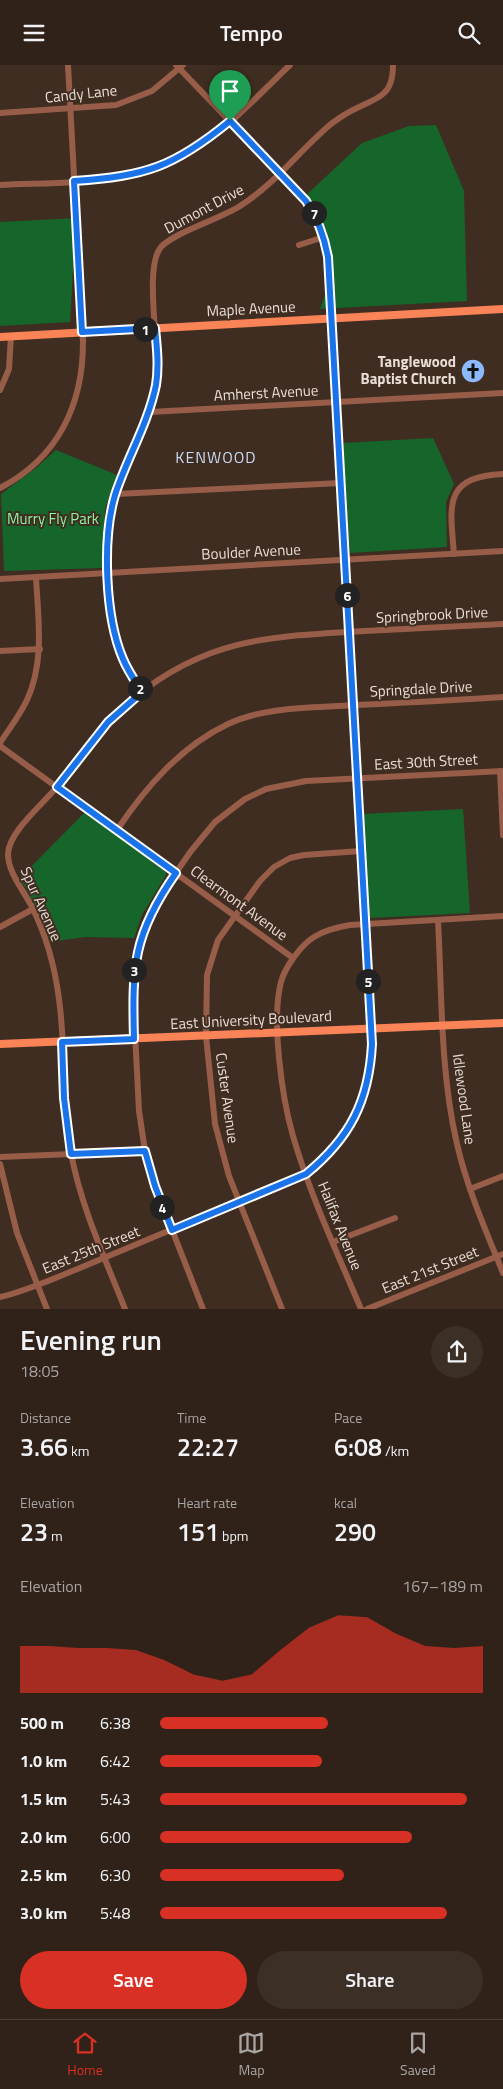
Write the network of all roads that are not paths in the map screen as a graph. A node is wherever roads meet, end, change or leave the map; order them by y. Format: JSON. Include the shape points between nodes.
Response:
{"nodes":[{"id":1,"x":68,"y":65,"type":"edge"},
{"id":2,"x":290,"y":65,"type":"edge"},
{"id":3,"x":393,"y":65,"type":"edge"},
{"id":4,"x":180,"y":66,"type":"edge"},
{"id":5,"x":71,"y":109,"type":"junction"},
{"id":6,"x":0,"y":113,"type":"edge"},
{"id":7,"x":230,"y":121,"type":"junction"},
{"id":8,"x":280,"y":174,"type":"junction"},
{"id":9,"x":74,"y":181,"type":"junction"},
{"id":10,"x":0,"y":185,"type":"edge"},
{"id":11,"x":324,"y":237,"type":"junction"},
{"id":12,"x":300,"y":245,"type":"dead end"},
{"id":13,"x":503,"y":309,"type":"edge"},
{"id":14,"x":333,"y":319,"type":"junction"},
{"id":15,"x":155,"y":328,"type":"junction"},
{"id":16,"x":82,"y":332,"type":"junction"},
{"id":17,"x":11,"y":336,"type":"junction"},
{"id":18,"x":0,"y":337,"type":"edge"},
{"id":19,"x":0,"y":390,"type":"edge"},
{"id":20,"x":503,"y":393,"type":"edge"},
{"id":21,"x":337,"y":402,"type":"junction"},
{"id":22,"x":150,"y":412,"type":"junction"},
{"id":23,"x":503,"y":474,"type":"edge"},
{"id":24,"x":342,"y":483,"type":"junction"},
{"id":25,"x":0,"y":488,"type":"edge"},
{"id":26,"x":116,"y":494,"type":"junction"},
{"id":27,"x":503,"y":551,"type":"edge"},
{"id":28,"x":454,"y":554,"type":"junction"},
{"id":29,"x":346,"y":560,"type":"junction"},
{"id":30,"x":108,"y":573,"type":"junction"},
{"id":31,"x":36,"y":577,"type":"junction"},
{"id":32,"x":0,"y":579,"type":"edge"},
{"id":33,"x":503,"y":624,"type":"edge"},
{"id":34,"x":349,"y":632,"type":"junction"},
{"id":35,"x":40,"y":649,"type":"junction"},
{"id":36,"x":0,"y":651,"type":"edge"},
{"id":37,"x":142,"y":692,"type":"junction"},
{"id":38,"x":503,"y":697,"type":"edge"},
{"id":39,"x":353,"y":705,"type":"junction"},
{"id":40,"x":0,"y":745,"type":"edge"},
{"id":41,"x":501,"y":771,"type":"edge"},
{"id":42,"x":357,"y":779,"type":"junction"},
{"id":43,"x":57,"y":787,"type":"junction"},
{"id":44,"x":117,"y":830,"type":"junction"},
{"id":45,"x":503,"y":835,"type":"edge"},
{"id":46,"x":361,"y":851,"type":"junction"},
{"id":47,"x":176,"y":873,"type":"junction"},
{"id":48,"x":33,"y":909,"type":"junction"},
{"id":49,"x":235,"y":916,"type":"junction"},
{"id":50,"x":503,"y":916,"type":"edge"},
{"id":51,"x":438,"y":920,"type":"junction"},
{"id":52,"x":365,"y":924,"type":"junction"},
{"id":53,"x":0,"y":927,"type":"edge"},
{"id":54,"x":293,"y":958,"type":"junction"},
{"id":55,"x":503,"y":1023,"type":"edge"},
{"id":56,"x":444,"y":1025,"type":"junction"},
{"id":57,"x":370,"y":1029,"type":"junction"},
{"id":58,"x":278,"y":1033,"type":"junction"},
{"id":59,"x":206,"y":1036,"type":"junction"},
{"id":60,"x":134,"y":1039,"type":"junction"},
{"id":61,"x":62,"y":1042,"type":"junction"},
{"id":62,"x":0,"y":1044,"type":"edge"},
{"id":63,"x":145,"y":1151,"type":"junction"},
{"id":64,"x":71,"y":1154,"type":"junction"},
{"id":65,"x":0,"y":1157,"type":"edge"},
{"id":66,"x":0,"y":1165,"type":"edge"},
{"id":67,"x":306,"y":1174,"type":"junction"},
{"id":68,"x":503,"y":1176,"type":"edge"},
{"id":69,"x":470,"y":1189,"type":"junction"},
{"id":70,"x":240,"y":1203,"type":"junction"},
{"id":71,"x":395,"y":1218,"type":"dead end"},
{"id":72,"x":172,"y":1230,"type":"junction"},
{"id":73,"x":333,"y":1242,"type":"junction"},
{"id":74,"x":500,"y":1255,"type":"edge"},
{"id":75,"x":104,"y":1258,"type":"junction"},
{"id":76,"x":503,"y":1273,"type":"edge"},
{"id":77,"x":37,"y":1285,"type":"junction"},
{"id":78,"x":0,"y":1297,"type":"edge"},
{"id":79,"x":47,"y":1309,"type":"edge"},
{"id":80,"x":125,"y":1309,"type":"edge"},
{"id":81,"x":203,"y":1309,"type":"edge"},
{"id":82,"x":282,"y":1309,"type":"edge"},
{"id":83,"x":361,"y":1309,"type":"edge"},
{"id":84,"x":367,"y":1309,"type":"edge"}],
"edges":[{"from":1,"to":5,"type":"street"},
{"from":2,"to":7,"type":"street"},
{"from":3,"to":8,"type":"street","name":"Dumont Drive","via":[[392,80],[383,95],[332,123]]},
{"from":4,"to":5,"type":"street","name":"Candy Lane","via":[[152,91],[128,102]]},
{"from":4,"to":7,"type":"street","name":"East 25th Street"},
{"from":5,"to":6,"type":"street","name":"Candy Lane"},
{"from":5,"to":9,"type":"street"},
{"from":7,"to":8,"type":"street","name":"East 25th Street"},
{"from":7,"to":9,"type":"street","via":[[192,151],[164,165],[126,176]]},
{"from":8,"to":11,"type":"street","name":"East 25th Street","via":[[306,201]]},
{"from":8,"to":15,"type":"street","name":"Dumont Drive","via":[[238,208],[170,240],[160,249],[153,269]]},
{"from":9,"to":10,"type":"street"},
{"from":9,"to":16,"type":"street"},
{"from":11,"to":12,"type":"street"},
{"from":11,"to":14,"type":"street","name":"East 25th Street"},
{"from":13,"to":14,"type":"main road","name":"Maple Avenue"},
{"from":14,"to":15,"type":"main road","name":"Maple Avenue"},
{"from":14,"to":21,"type":"street","name":"East 25th Street"},
{"from":15,"to":16,"type":"main road","name":"Maple Avenue"},
{"from":15,"to":22,"type":"street","name":"Dumont Drive","via":[[158,359]]},
{"from":16,"to":17,"type":"main road","name":"Maple Avenue"},
{"from":16,"to":25,"type":"street","via":[[81,379],[64,428],[39,460]]},
{"from":17,"to":18,"type":"main road","name":"Maple Avenue"},
{"from":17,"to":19,"type":"street","via":[[9,369]]},
{"from":20,"to":21,"type":"street","name":"Amherst Avenue"},
{"from":21,"to":22,"type":"street","name":"Amherst Avenue"},
{"from":21,"to":24,"type":"street","name":"East 25th Street"},
{"from":22,"to":26,"type":"street","name":"Dumont Drive"},
{"from":23,"to":28,"type":"street","via":[[474,477],[458,489],[452,511]]},
{"from":24,"to":26,"type":"street"},
{"from":24,"to":29,"type":"street","name":"East 25th Street"},
{"from":26,"to":30,"type":"street","name":"Dumont Drive","via":[[110,515]]},
{"from":27,"to":28,"type":"street","name":"Boulder Avenue"},
{"from":28,"to":29,"type":"street","name":"Boulder Avenue"},
{"from":29,"to":30,"type":"street","name":"Boulder Avenue"},
{"from":29,"to":34,"type":"street","name":"East 25th Street"},
{"from":30,"to":31,"type":"street","name":"Boulder Avenue"},
{"from":30,"to":37,"type":"street","name":"Dumont Drive","via":[[117,643],[131,676]]},
{"from":31,"to":32,"type":"street","name":"Boulder Avenue"},
{"from":31,"to":35,"type":"street"},
{"from":33,"to":34,"type":"street","name":"Springbrook Drive"},
{"from":34,"to":37,"type":"street","name":"Springbrook Drive","via":[[268,638],[225,647],[196,659]]},
{"from":34,"to":39,"type":"street","name":"East 25th Street"},
{"from":35,"to":36,"type":"street"},
{"from":35,"to":40,"type":"street","via":[[27,700]]},
{"from":37,"to":43,"type":"street","name":"Springbrook Drive","via":[[108,722]]},
{"from":38,"to":39,"type":"street","name":"Springdale Drive"},
{"from":39,"to":42,"type":"street","name":"East 25th Street"},
{"from":39,"to":44,"type":"street","name":"Springdale Drive","via":[[269,712],[240,719],[214,731],[164,769]]},
{"from":40,"to":43,"type":"street","name":"Clearmont Avenue"},
{"from":41,"to":42,"type":"street","name":"East 30th Street"},
{"from":41,"to":45,"type":"street"},
{"from":42,"to":46,"type":"street","name":"East 25th Street"},
{"from":42,"to":47,"type":"street","name":"East 30th Street","via":[[291,783],[255,793],[216,822]]},
{"from":43,"to":44,"type":"street","name":"Clearmont Avenue"},
{"from":43,"to":48,"type":"street","name":"Spur Avenue","via":[[21,827],[9,849],[11,867]]},
{"from":44,"to":47,"type":"street","name":"Clearmont Avenue"},
{"from":46,"to":49,"type":"street","name":"Custer Avenue","via":[[304,855],[281,863],[260,881]]},
{"from":46,"to":52,"type":"street","name":"East 25th Street"},
{"from":47,"to":49,"type":"street","name":"Clearmont Avenue"},
{"from":47,"to":60,"type":"street","name":"East 30th Street","via":[[157,899],[142,932],[132,993]]},
{"from":48,"to":53,"type":"street"},
{"from":48,"to":61,"type":"street","name":"Spur Avenue","via":[[51,957],[59,998]]},
{"from":49,"to":54,"type":"street","name":"Clearmont Avenue"},
{"from":49,"to":59,"type":"street","name":"Custer Avenue","via":[[218,940],[209,967]]},
{"from":50,"to":51,"type":"street","name":"Halifax Avenue"},
{"from":51,"to":52,"type":"street","name":"Halifax Avenue"},
{"from":51,"to":56,"type":"street","name":"Idlewood Lane"},
{"from":52,"to":54,"type":"street","name":"Halifax Avenue","via":[[331,929],[313,937]]},
{"from":52,"to":57,"type":"street","name":"East 25th Street"},
{"from":54,"to":58,"type":"street","name":"Halifax Avenue","via":[[281,982]]},
{"from":55,"to":56,"type":"main road","name":"East University Boulevard"},
{"from":56,"to":57,"type":"main road","name":"East University Boulevard"},
{"from":56,"to":69,"type":"street","name":"Idlewood Lane","via":[[452,1120]]},
{"from":57,"to":58,"type":"main road","name":"East University Boulevard"},
{"from":57,"to":67,"type":"street","name":"East 25th Street","via":[[371,1067],[360,1109],[335,1147]]},
{"from":58,"to":59,"type":"main road","name":"East University Boulevard"},
{"from":58,"to":67,"type":"street","name":"Halifax Avenue","via":[[287,1111]]},
{"from":59,"to":60,"type":"main road","name":"East University Boulevard"},
{"from":59,"to":70,"type":"street","name":"Custer Avenue","via":[[215,1125]]},
{"from":60,"to":61,"type":"main road","name":"East University Boulevard"},
{"from":60,"to":63,"type":"street","name":"East 30th Street"},
{"from":61,"to":62,"type":"main road","name":"East University Boulevard"},
{"from":61,"to":64,"type":"street","name":"Spur Avenue"},
{"from":63,"to":64,"type":"street"},
{"from":63,"to":72,"type":"street","name":"East 30th Street"},
{"from":64,"to":65,"type":"street"},
{"from":64,"to":75,"type":"street","name":"Spur Avenue"},
{"from":66,"to":77,"type":"street","via":[[14,1224]]},
{"from":67,"to":70,"type":"street","name":"East 25th Street"},
{"from":67,"to":73,"type":"street","name":"Halifax Avenue"},
{"from":68,"to":69,"type":"street"},
{"from":69,"to":74,"type":"street","name":"Idlewood Lane"},
{"from":70,"to":72,"type":"street","name":"East 25th Street"},
{"from":70,"to":82,"type":"street","name":"Custer Avenue"},
{"from":71,"to":73,"type":"street"},
{"from":72,"to":75,"type":"street","name":"East 25th Street"},
{"from":72,"to":81,"type":"street","name":"East 30th Street"},
{"from":73,"to":83,"type":"street","name":"Halifax Avenue"},
{"from":74,"to":76,"type":"street","name":"Idlewood Lane"},
{"from":74,"to":84,"type":"street","name":"East 21st Street"},
{"from":75,"to":77,"type":"street","name":"East 25th Street"},
{"from":75,"to":80,"type":"street","name":"Spur Avenue"},
{"from":77,"to":78,"type":"street","name":"East 25th Street"},
{"from":77,"to":79,"type":"street"}]}
